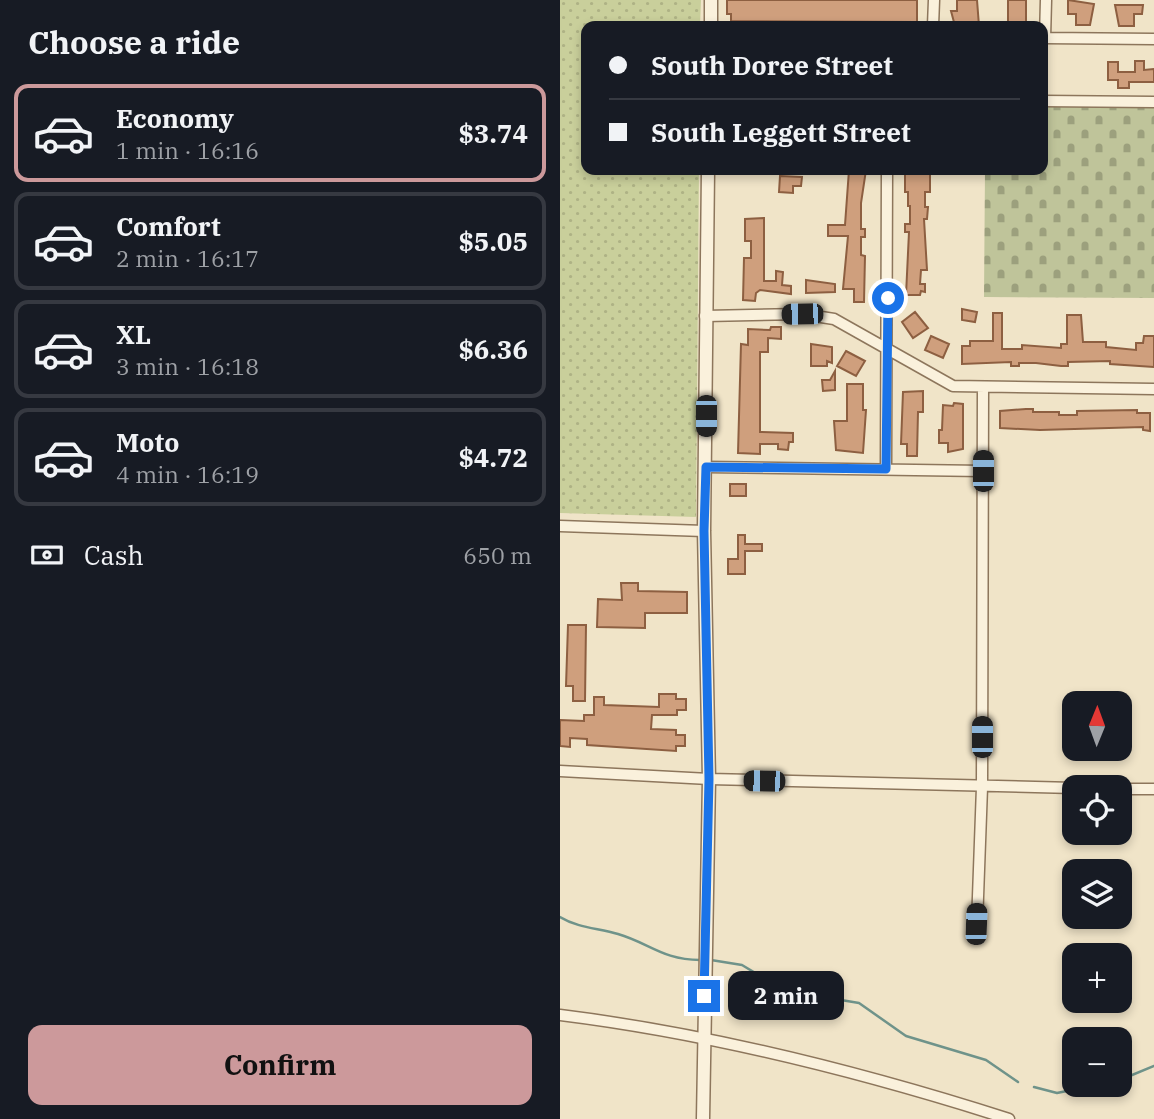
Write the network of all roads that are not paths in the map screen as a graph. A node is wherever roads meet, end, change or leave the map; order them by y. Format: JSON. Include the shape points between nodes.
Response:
{"nodes":[{"id":1,"x":711,"y":0,"type":"edge"},
{"id":2,"x":934,"y":0,"type":"edge"},
{"id":3,"x":1046,"y":0,"type":"edge"},
{"id":4,"x":710,"y":21,"type":"edge"},
{"id":5,"x":933,"y":21,"type":"edge"},
{"id":6,"x":1045,"y":21,"type":"edge"},
{"id":7,"x":1048,"y":38,"type":"edge"},
{"id":8,"x":1154,"y":39,"type":"edge"},
{"id":9,"x":1048,"y":102,"type":"edge"},
{"id":10,"x":1154,"y":102,"type":"edge"},
{"id":11,"x":708,"y":175,"type":"edge"},
{"id":12,"x":887,"y":175,"type":"edge"},
{"id":13,"x":705,"y":316,"type":"junction"},
{"id":14,"x":888,"y":349,"type":"junction"},
{"id":15,"x":983,"y":387,"type":"junction"},
{"id":16,"x":1154,"y":389,"type":"edge"},
{"id":17,"x":706,"y":467,"type":"junction"},
{"id":18,"x":886,"y":469,"type":"junction"},
{"id":19,"x":983,"y":471,"type":"junction"},
{"id":20,"x":560,"y":526,"type":"edge"},
{"id":21,"x":704,"y":531,"type":"junction"},
{"id":22,"x":560,"y":771,"type":"edge"},
{"id":23,"x":709,"y":779,"type":"junction"},
{"id":24,"x":982,"y":787,"type":"junction"},
{"id":25,"x":1062,"y":788,"type":"edge"},
{"id":26,"x":1132,"y":789,"type":"edge"},
{"id":27,"x":1154,"y":789,"type":"edge"},
{"id":28,"x":976,"y":924,"type":"dead end"},
{"id":29,"x":560,"y":1015,"type":"edge"},
{"id":30,"x":704,"y":1038,"type":"junction"},
{"id":31,"x":703,"y":1119,"type":"edge"},
{"id":32,"x":1009,"y":1119,"type":"edge"}],
"edges":[{"from":1,"to":4,"type":"street"},
{"from":2,"to":5,"type":"street"},
{"from":3,"to":6,"type":"street"},
{"from":7,"to":8,"type":"street"},
{"from":9,"to":10,"type":"street"},
{"from":11,"to":13,"type":"street"},
{"from":12,"to":14,"type":"street"},
{"from":13,"to":14,"type":"street","via":[[820,316],[851,327]]},
{"from":13,"to":17,"type":"street"},
{"from":14,"to":15,"type":"street","via":[[953,386]]},
{"from":14,"to":18,"type":"street"},
{"from":15,"to":16,"type":"street"},
{"from":15,"to":19,"type":"street"},
{"from":17,"to":18,"type":"street"},
{"from":17,"to":21,"type":"street"},
{"from":18,"to":19,"type":"street"},
{"from":19,"to":24,"type":"street"},
{"from":20,"to":21,"type":"street"},
{"from":21,"to":23,"type":"street"},
{"from":22,"to":23,"type":"street"},
{"from":23,"to":24,"type":"street"},
{"from":23,"to":30,"type":"street"},
{"from":24,"to":25,"type":"street"},
{"from":24,"to":28,"type":"street"},
{"from":26,"to":27,"type":"street"},
{"from":29,"to":30,"type":"street"},
{"from":30,"to":31,"type":"street"},
{"from":30,"to":32,"type":"street","via":[[856,1072]]}]}
